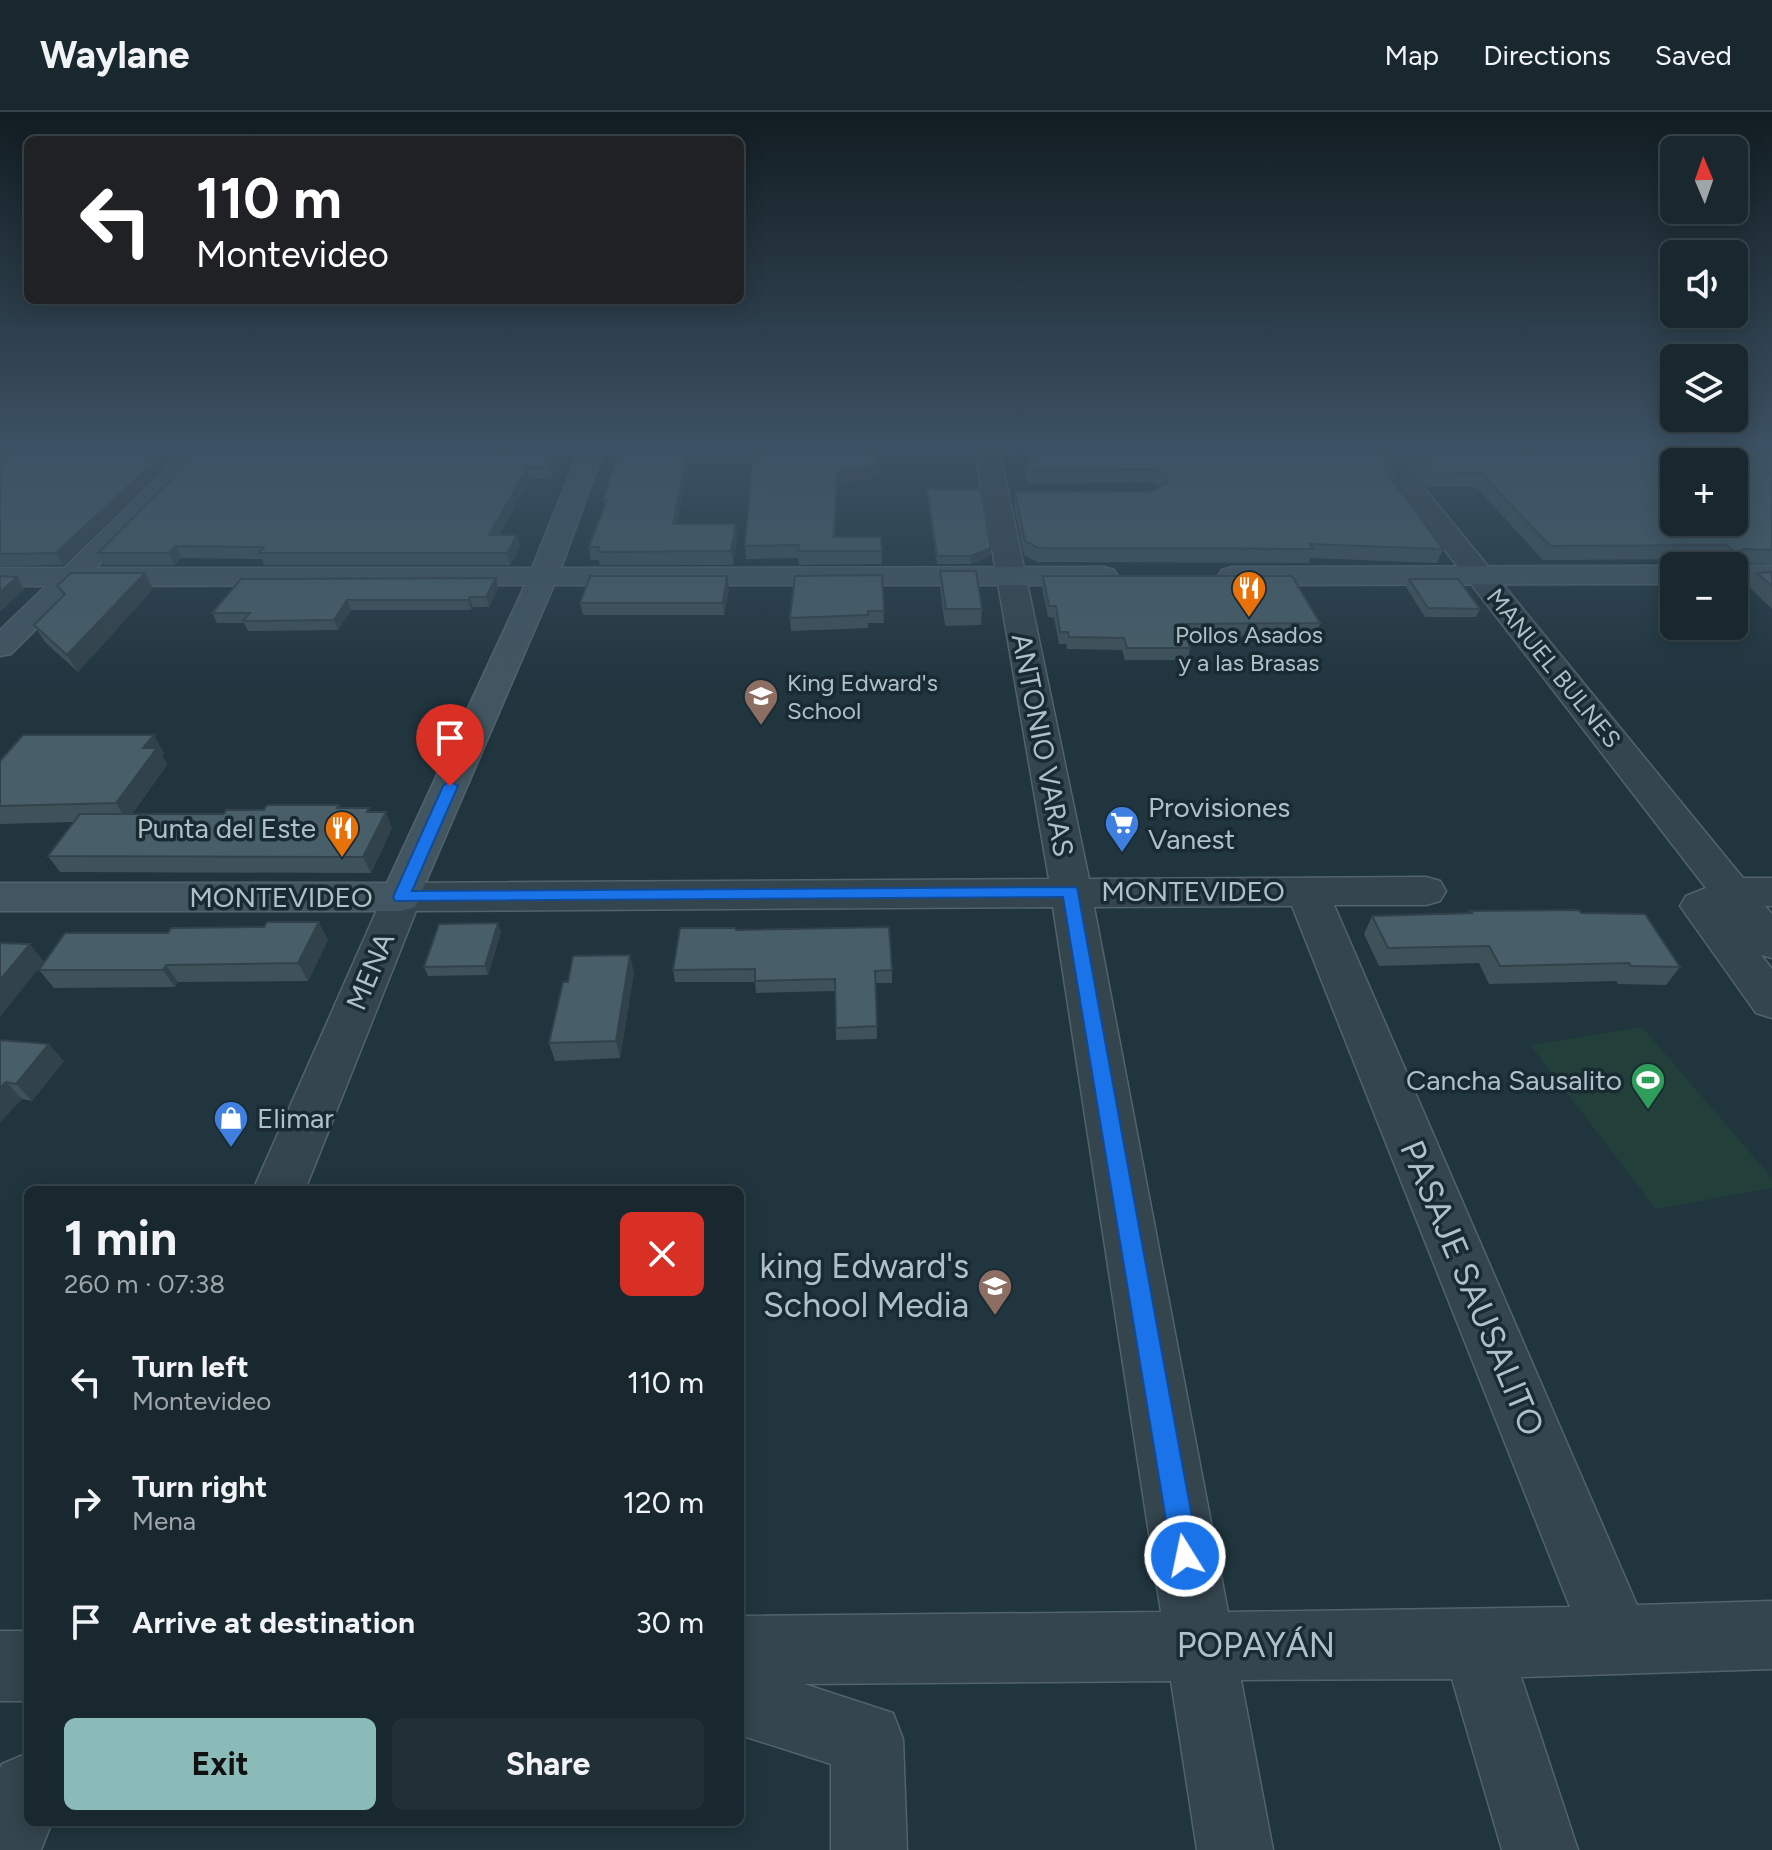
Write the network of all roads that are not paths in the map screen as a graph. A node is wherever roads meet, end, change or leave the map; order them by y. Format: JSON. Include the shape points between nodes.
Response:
{"nodes":[{"id":1,"x":124,"y":525,"type":"edge"},
{"id":2,"x":563,"y":525,"type":"edge"},
{"id":3,"x":1006,"y":525,"type":"edge"},
{"id":4,"x":1440,"y":525,"type":"edge"},
{"id":5,"x":1660,"y":575,"type":"edge"},
{"id":6,"x":1748,"y":575,"type":"edge"},
{"id":7,"x":1772,"y":575,"type":"edge"},
{"id":8,"x":1011,"y":576,"type":"junction"},
{"id":9,"x":1136,"y":576,"type":"edge"},
{"id":10,"x":1198,"y":576,"type":"edge"},
{"id":11,"x":1481,"y":576,"type":"junction"},
{"id":12,"x":0,"y":577,"type":"edge"},
{"id":13,"x":543,"y":577,"type":"junction"},
{"id":14,"x":70,"y":578,"type":"junction"},
{"id":15,"x":0,"y":647,"type":"edge"},
{"id":16,"x":1071,"y":891,"type":"junction"},
{"id":17,"x":1307,"y":891,"type":"junction"},
{"id":18,"x":1426,"y":891,"type":"dead end"},
{"id":19,"x":1752,"y":892,"type":"edge"},
{"id":20,"x":0,"y":897,"type":"edge"},
{"id":21,"x":401,"y":897,"type":"junction"},
{"id":22,"x":1772,"y":943,"type":"edge"},
{"id":23,"x":1772,"y":1001,"type":"edge"},
{"id":24,"x":281,"y":1186,"type":"edge"},
{"id":25,"x":1772,"y":1635,"type":"edge"},
{"id":26,"x":1618,"y":1641,"type":"junction"},
{"id":27,"x":1476,"y":1644,"type":"junction"},
{"id":28,"x":1201,"y":1646,"type":"junction"},
{"id":29,"x":744,"y":1650,"type":"edge"},
{"id":30,"x":0,"y":1666,"type":"edge"},
{"id":31,"x":24,"y":1666,"type":"edge"},
{"id":32,"x":744,"y":1701,"type":"edge"},
{"id":33,"x":24,"y":1800,"type":"edge"},
{"id":34,"x":3,"y":1850,"type":"edge"},
{"id":35,"x":869,"y":1850,"type":"edge"},
{"id":36,"x":1235,"y":1850,"type":"edge"},
{"id":37,"x":1540,"y":1850,"type":"edge"}],
"edges":[{"from":1,"to":14,"type":"street"},
{"from":2,"to":13,"type":"street","name":"MENA"},
{"from":3,"to":8,"type":"street","name":"ANTONIO VARAS"},
{"from":4,"to":11,"type":"street","name":"MANUEL BULNES"},
{"from":5,"to":11,"type":"street"},
{"from":6,"to":7,"type":"street"},
{"from":8,"to":9,"type":"street"},
{"from":8,"to":13,"type":"street"},
{"from":8,"to":16,"type":"street","name":"ANTONIO VARAS"},
{"from":10,"to":11,"type":"street"},
{"from":11,"to":19,"type":"street","name":"MANUEL BULNES"},
{"from":12,"to":14,"type":"street"},
{"from":13,"to":14,"type":"street"},
{"from":13,"to":21,"type":"street","name":"MENA"},
{"from":14,"to":15,"type":"street"},
{"from":16,"to":17,"type":"street","name":"MONTEVIDEO"},
{"from":16,"to":21,"type":"street","name":"MONTEVIDEO"},
{"from":16,"to":28,"type":"street","name":"ANTONIO VARAS"},
{"from":17,"to":18,"type":"street","name":"MONTEVIDEO"},
{"from":17,"to":26,"type":"street","name":"PASAJE SAUSALITO"},
{"from":19,"to":22,"type":"street","name":"MANUEL BULNES"},
{"from":19,"to":23,"type":"street","via":[[1701,906]]},
{"from":20,"to":21,"type":"street","name":"MONTEVIDEO"},
{"from":21,"to":24,"type":"street","name":"MENA"},
{"from":25,"to":26,"type":"street","name":"POPAYÁN"},
{"from":26,"to":27,"type":"street","name":"POPAYÁN"},
{"from":27,"to":28,"type":"street","name":"POPAYÁN"},
{"from":27,"to":37,"type":"street"},
{"from":28,"to":29,"type":"street","name":"POPAYÁN"},
{"from":28,"to":36,"type":"street","name":"ANTONIO VARAS"},
{"from":30,"to":31,"type":"street"},
{"from":32,"to":35,"type":"street","via":[[867,1739]]},
{"from":33,"to":34,"type":"street"}]}
